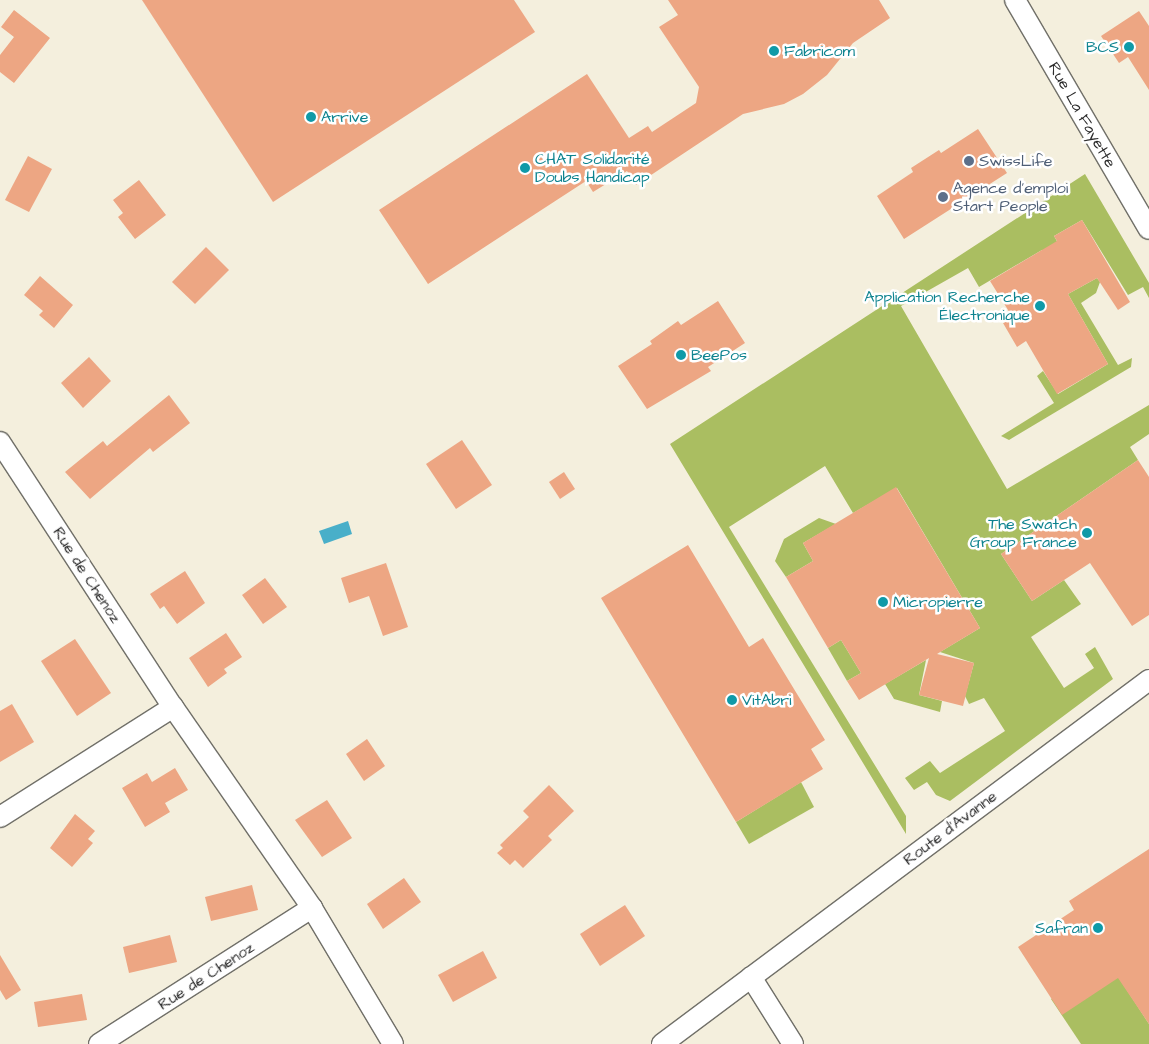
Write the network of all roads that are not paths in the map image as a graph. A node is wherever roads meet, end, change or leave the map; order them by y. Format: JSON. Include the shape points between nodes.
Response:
{"nodes":[{"id":1,"x":1015,"y":0,"type":"edge"},
{"id":2,"x":1149,"y":230,"type":"edge"},
{"id":3,"x":0,"y":442,"type":"edge"},
{"id":4,"x":1149,"y":680,"type":"edge"},
{"id":5,"x":173,"y":707,"type":"junction"},
{"id":6,"x":0,"y":817,"type":"edge"},
{"id":7,"x":312,"y":908,"type":"junction"},
{"id":8,"x":752,"y":977,"type":"junction"},
{"id":9,"x":100,"y":1044,"type":"edge"},
{"id":10,"x":393,"y":1044,"type":"edge"},
{"id":11,"x":662,"y":1044,"type":"edge"},
{"id":12,"x":793,"y":1044,"type":"edge"}],
"edges":[{"from":1,"to":2,"type":"street","name":"Rue La Fayette"},
{"from":3,"to":5,"type":"street","name":"Rue de Chenoz"},
{"from":4,"to":8,"type":"street","name":"Route d'Avanne"},
{"from":5,"to":6,"type":"street"},
{"from":5,"to":7,"type":"street","name":"Rue de Chenoz"},
{"from":7,"to":9,"type":"street","name":"Rue de Chenoz"},
{"from":7,"to":10,"type":"street","name":"Rue de Chenoz"},
{"from":8,"to":11,"type":"street","name":"Route d'Avanne"},
{"from":8,"to":12,"type":"street"}]}
